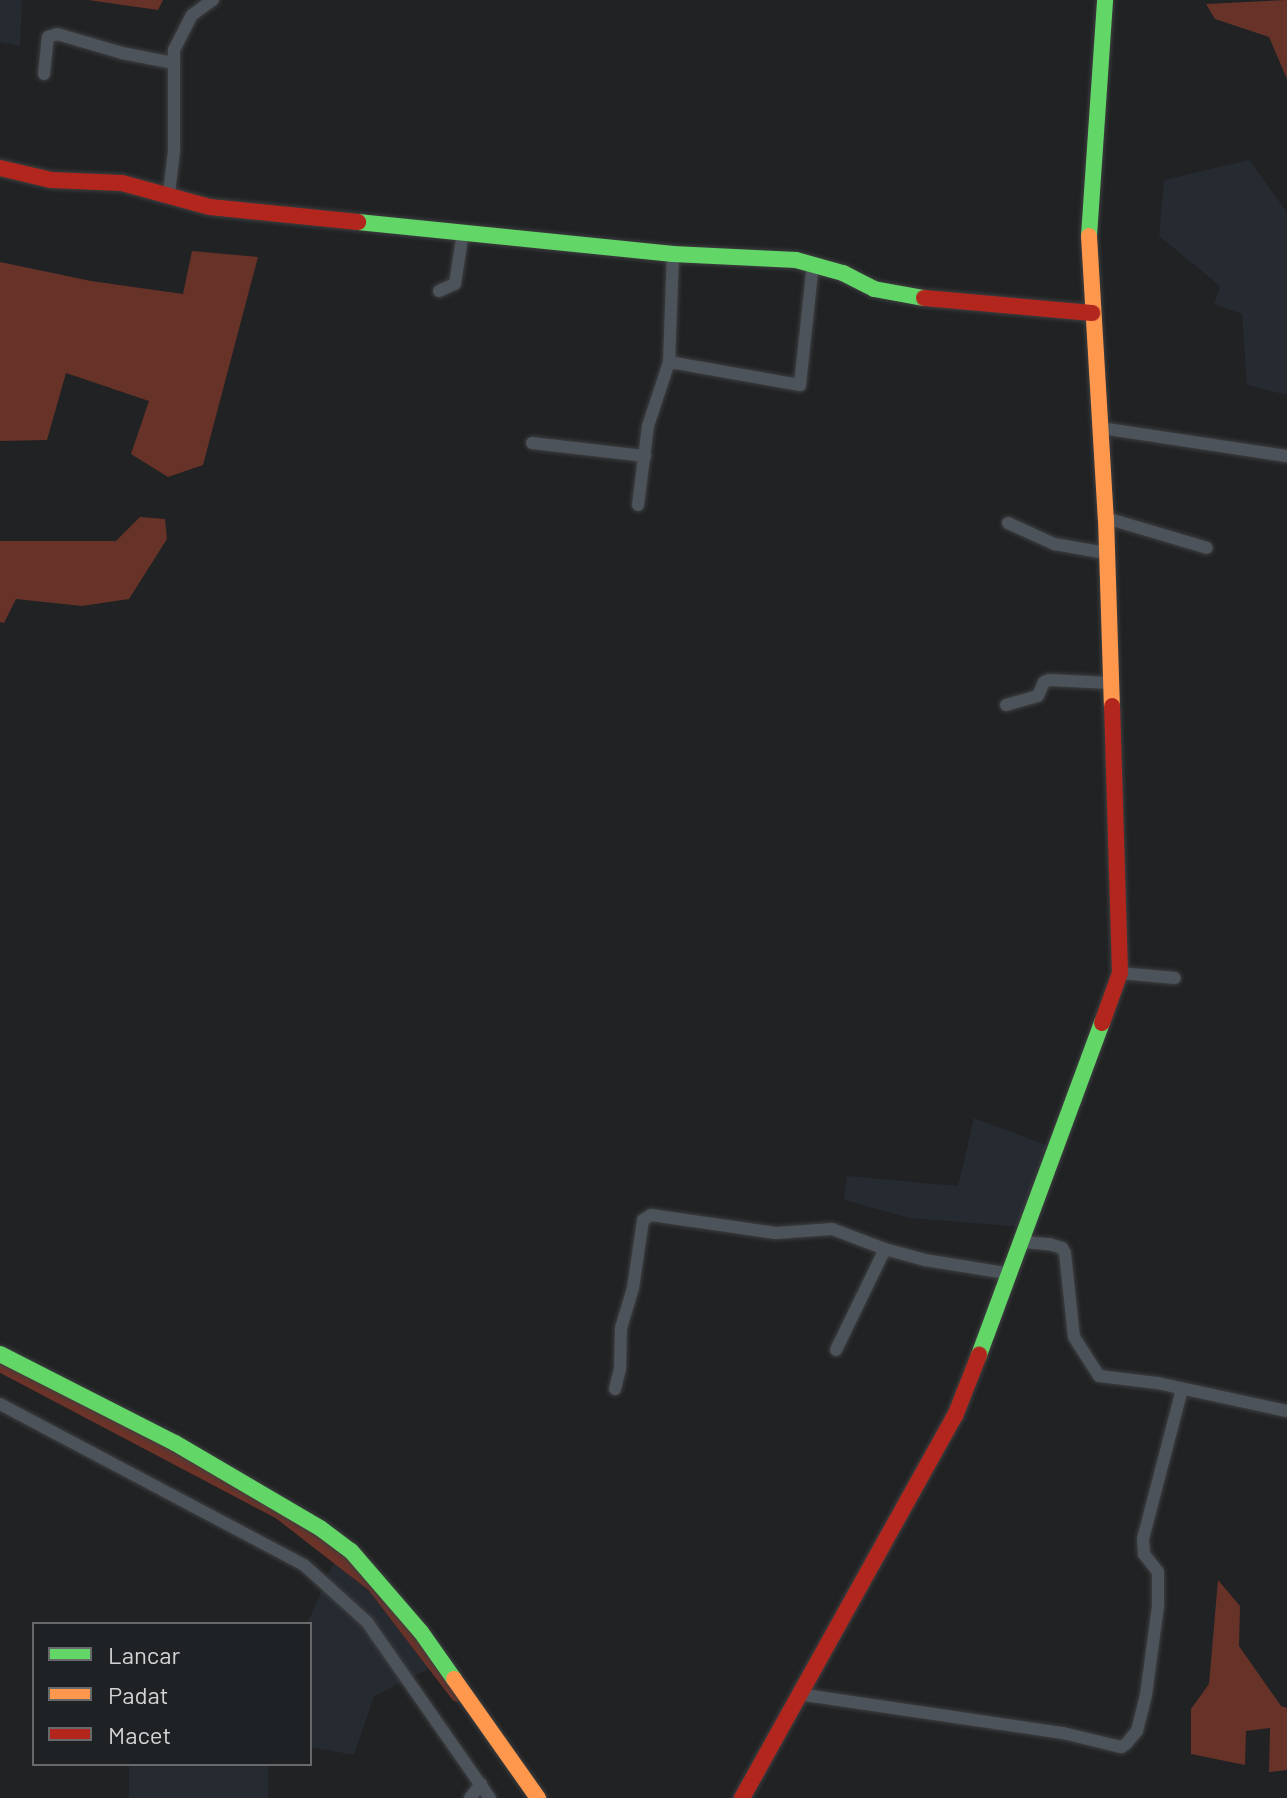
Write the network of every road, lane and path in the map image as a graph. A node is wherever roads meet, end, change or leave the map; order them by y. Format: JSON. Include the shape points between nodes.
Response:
{"nodes":[{"id":1,"x":213,"y":0,"type":"edge"},
{"id":2,"x":1105,"y":0,"type":"edge"},
{"id":3,"x":174,"y":63,"type":"junction"},
{"id":4,"x":44,"y":74,"type":"dead end"},
{"id":5,"x":0,"y":168,"type":"edge"},
{"id":6,"x":169,"y":193,"type":"junction"},
{"id":7,"x":463,"y":232,"type":"junction"},
{"id":8,"x":673,"y":254,"type":"junction"},
{"id":9,"x":813,"y":264,"type":"junction"},
{"id":10,"x":439,"y":291,"type":"dead end"},
{"id":11,"x":1092,"y":313,"type":"junction"},
{"id":12,"x":669,"y":362,"type":"junction"},
{"id":13,"x":1101,"y":428,"type":"junction"},
{"id":14,"x":532,"y":443,"type":"dead end"},
{"id":15,"x":645,"y":456,"type":"junction"},
{"id":16,"x":1287,"y":456,"type":"edge"},
{"id":17,"x":638,"y":505,"type":"dead end"},
{"id":18,"x":1106,"y":518,"type":"junction"},
{"id":19,"x":1008,"y":523,"type":"dead end"},
{"id":20,"x":1207,"y":548,"type":"dead end"},
{"id":21,"x":1106,"y":553,"type":"junction"},
{"id":22,"x":1109,"y":683,"type":"junction"},
{"id":23,"x":1006,"y":705,"type":"dead end"},
{"id":24,"x":1120,"y":973,"type":"junction"},
{"id":25,"x":1175,"y":978,"type":"dead end"},
{"id":26,"x":1024,"y":1242,"type":"junction"},
{"id":27,"x":885,"y":1249,"type":"junction"},
{"id":28,"x":1011,"y":1274,"type":"junction"},
{"id":29,"x":836,"y":1350,"type":"dead end"},
{"id":30,"x":0,"y":1354,"type":"edge"},
{"id":31,"x":615,"y":1389,"type":"dead end"},
{"id":32,"x":1182,"y":1389,"type":"junction"},
{"id":33,"x":0,"y":1404,"type":"edge"},
{"id":34,"x":1287,"y":1411,"type":"edge"},
{"id":35,"x":798,"y":1694,"type":"junction"},
{"id":36,"x":481,"y":1784,"type":"junction"},
{"id":37,"x":470,"y":1798,"type":"edge"},
{"id":38,"x":490,"y":1798,"type":"edge"},
{"id":39,"x":538,"y":1798,"type":"edge"},
{"id":40,"x":742,"y":1798,"type":"edge"}],
"edges":[{"from":1,"to":3,"type":"street","via":[[192,15],[174,50]]},
{"from":2,"to":11,"type":"street","via":[[1089,229]]},
{"from":3,"to":4,"type":"street","via":[[57,34],[48,37]]},
{"from":3,"to":6,"type":"street"},
{"from":5,"to":6,"type":"street","via":[[51,180],[122,183]]},
{"from":6,"to":7,"type":"street","via":[[210,207]]},
{"from":7,"to":8,"type":"street"},
{"from":7,"to":10,"type":"street","via":[[455,284]]},
{"from":8,"to":9,"type":"street"},
{"from":8,"to":12,"type":"street"},
{"from":9,"to":11,"type":"street","via":[[906,296]]},
{"from":9,"to":12,"type":"street","via":[[800,385]]},
{"from":11,"to":13,"type":"street"},
{"from":12,"to":15,"type":"street","via":[[648,426]]},
{"from":13,"to":16,"type":"street"},
{"from":13,"to":18,"type":"street"},
{"from":14,"to":15,"type":"street"},
{"from":15,"to":17,"type":"street"},
{"from":18,"to":20,"type":"street"},
{"from":18,"to":21,"type":"street"},
{"from":19,"to":21,"type":"street","via":[[1054,544]]},
{"from":21,"to":22,"type":"street"},
{"from":22,"to":23,"type":"street","via":[[1049,680],[1038,696]]},
{"from":22,"to":24,"type":"street"},
{"from":24,"to":25,"type":"street"},
{"from":24,"to":26,"type":"street"},
{"from":26,"to":28,"type":"street"},
{"from":26,"to":32,"type":"street","via":[[1049,1244],[1065,1253],[1074,1337],[1099,1376]]},
{"from":27,"to":28,"type":"street"},
{"from":27,"to":29,"type":"street"},
{"from":27,"to":31,"type":"street","via":[[832,1229],[776,1233],[646,1217],[621,1328]]},
{"from":28,"to":35,"type":"street","via":[[955,1416]]},
{"from":30,"to":39,"type":"street","via":[[175,1443],[351,1551],[421,1632]]},
{"from":32,"to":34,"type":"street"},
{"from":32,"to":35,"type":"street","via":[[1142,1544],[1157,1566],[1158,1606],[1146,1695],[1137,1731],[1126,1744]]},
{"from":33,"to":36,"type":"street","via":[[304,1565],[367,1622]]},
{"from":35,"to":40,"type":"street"},
{"from":36,"to":37,"type":"street"},
{"from":36,"to":38,"type":"street"}]}
